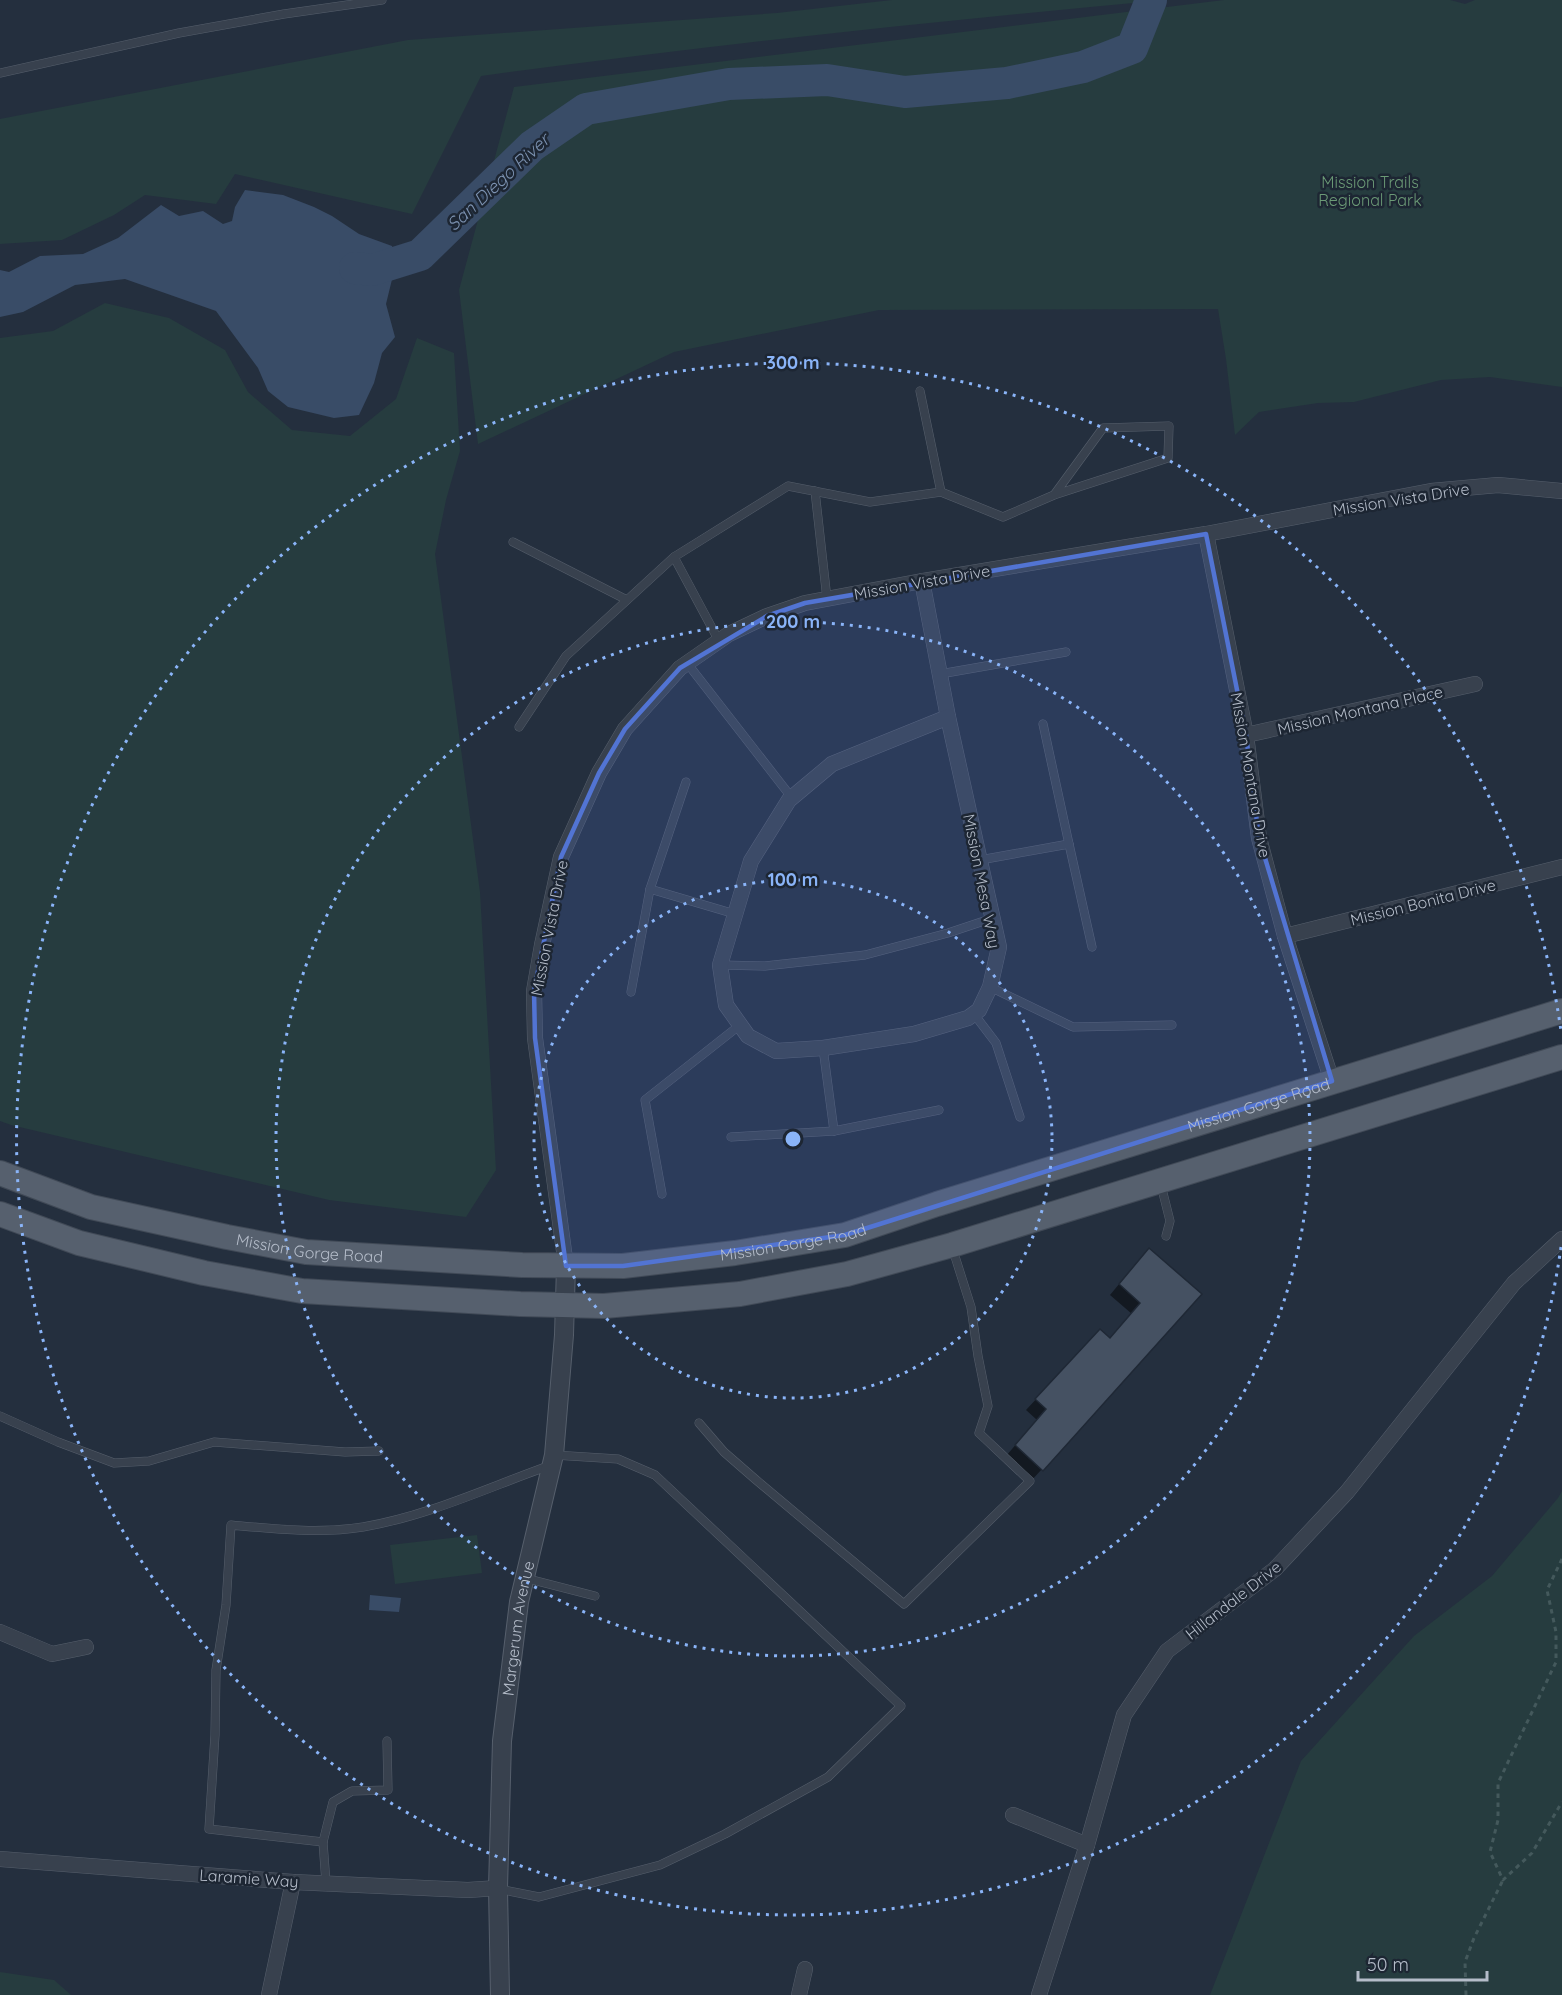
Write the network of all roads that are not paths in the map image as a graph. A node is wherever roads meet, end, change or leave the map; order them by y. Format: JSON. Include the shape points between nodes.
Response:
{"nodes":[{"id":1,"x":382,"y":0,"type":"edge"},
{"id":2,"x":0,"y":74,"type":"edge"},
{"id":3,"x":920,"y":391,"type":"dead end"},
{"id":4,"x":1562,"y":490,"type":"edge"},
{"id":5,"x":815,"y":491,"type":"junction"},
{"id":6,"x":941,"y":492,"type":"junction"},
{"id":7,"x":1054,"y":495,"type":"junction"},
{"id":8,"x":1206,"y":534,"type":"junction"},
{"id":9,"x":513,"y":542,"type":"dead end"},
{"id":10,"x":674,"y":557,"type":"junction"},
{"id":11,"x":922,"y":581,"type":"junction"},
{"id":12,"x":827,"y":599,"type":"junction"},
{"id":13,"x":627,"y":600,"type":"junction"},
{"id":14,"x":719,"y":641,"type":"junction"},
{"id":15,"x":1066,"y":652,"type":"dead end"},
{"id":16,"x":687,"y":663,"type":"junction"},
{"id":17,"x":940,"y":674,"type":"junction"},
{"id":18,"x":1475,"y":684,"type":"dead end"},
{"id":19,"x":948,"y":717,"type":"junction"},
{"id":20,"x":1043,"y":724,"type":"dead end"},
{"id":21,"x":519,"y":727,"type":"dead end"},
{"id":22,"x":1246,"y":735,"type":"junction"},
{"id":23,"x":686,"y":782,"type":"dead end"},
{"id":24,"x":792,"y":798,"type":"junction"},
{"id":25,"x":1069,"y":844,"type":"junction"},
{"id":26,"x":980,"y":860,"type":"junction"},
{"id":27,"x":1562,"y":867,"type":"edge"},
{"id":28,"x":650,"y":889,"type":"junction"},
{"id":29,"x":735,"y":914,"type":"junction"},
{"id":30,"x":993,"y":918,"type":"junction"},
{"id":31,"x":1285,"y":936,"type":"junction"},
{"id":32,"x":1092,"y":947,"type":"dead end"},
{"id":33,"x":720,"y":965,"type":"junction"},
{"id":34,"x":990,"y":987,"type":"junction"},
{"id":35,"x":632,"y":992,"type":"dead end"},
{"id":36,"x":1562,"y":1011,"type":"edge"},
{"id":37,"x":974,"y":1014,"type":"junction"},
{"id":38,"x":740,"y":1025,"type":"junction"},
{"id":39,"x":1172,"y":1025,"type":"dead end"},
{"id":40,"x":823,"y":1048,"type":"junction"},
{"id":41,"x":1562,"y":1057,"type":"edge"},
{"id":42,"x":1332,"y":1081,"type":"junction"},
{"id":43,"x":939,"y":1110,"type":"dead end"},
{"id":44,"x":1020,"y":1117,"type":"dead end"},
{"id":45,"x":834,"y":1131,"type":"junction"},
{"id":46,"x":731,"y":1137,"type":"dead end"},
{"id":47,"x":0,"y":1173,"type":"edge"},
{"id":48,"x":1160,"y":1181,"type":"junction"},
{"id":49,"x":662,"y":1194,"type":"dead end"},
{"id":50,"x":0,"y":1214,"type":"edge"},
{"id":51,"x":1166,"y":1236,"type":"dead end"},
{"id":52,"x":1562,"y":1239,"type":"edge"},
{"id":53,"x":952,"y":1245,"type":"junction"},
{"id":54,"x":566,"y":1266,"type":"junction"},
{"id":55,"x":566,"y":1305,"type":"junction"},
{"id":56,"x":0,"y":1416,"type":"edge"},
{"id":57,"x":699,"y":1423,"type":"dead end"},
{"id":58,"x":379,"y":1451,"type":"dead end"},
{"id":59,"x":553,"y":1460,"type":"junction"},
{"id":60,"x":525,"y":1578,"type":"junction"},
{"id":61,"x":595,"y":1596,"type":"dead end"},
{"id":62,"x":0,"y":1632,"type":"edge"},
{"id":63,"x":86,"y":1647,"type":"dead end"},
{"id":64,"x":387,"y":1741,"type":"dead end"},
{"id":65,"x":1013,"y":1815,"type":"dead end"},
{"id":66,"x":323,"y":1842,"type":"junction"},
{"id":67,"x":1087,"y":1845,"type":"junction"},
{"id":68,"x":0,"y":1858,"type":"edge"},
{"id":69,"x":293,"y":1882,"type":"junction"},
{"id":70,"x":326,"y":1883,"type":"junction"},
{"id":71,"x":498,"y":1888,"type":"junction"},
{"id":72,"x":805,"y":1969,"type":"dead end"},
{"id":73,"x":269,"y":1995,"type":"edge"},
{"id":74,"x":500,"y":1995,"type":"edge"},
{"id":75,"x":799,"y":1995,"type":"edge"},
{"id":76,"x":1039,"y":1995,"type":"edge"}],
"edges":[{"from":1,"to":2,"type":"lane","via":[[179,33]]},
{"from":3,"to":6,"type":"lane"},
{"from":4,"to":8,"type":"street","name":"Mission Vista Drive","via":[[1498,485],[1431,491]]},
{"from":5,"to":6,"type":"lane","via":[[870,502]]},
{"from":5,"to":10,"type":"lane","via":[[788,486]]},
{"from":5,"to":12,"type":"lane"},
{"from":6,"to":7,"type":"lane","via":[[1003,517]]},
{"from":7,"to":7,"type":"lane","via":[[1168,458],[1169,426],[1103,428]]},
{"from":8,"to":11,"type":"street","name":"Mission Vista Drive"},
{"from":8,"to":22,"type":"street","name":"Mission Montana Drive"},
{"from":9,"to":13,"type":"lane"},
{"from":10,"to":13,"type":"lane"},
{"from":10,"to":14,"type":"lane"},
{"from":11,"to":12,"type":"street","name":"Mission Vista Drive"},
{"from":11,"to":17,"type":"street","name":"Mission Mesa Way"},
{"from":12,"to":14,"type":"street","name":"Mission Vista Drive","via":[[767,616]]},
{"from":13,"to":21,"type":"lane","via":[[566,656]]},
{"from":14,"to":16,"type":"street","name":"Mission Vista Drive"},
{"from":15,"to":17,"type":"lane"},
{"from":16,"to":24,"type":"lane"},
{"from":16,"to":54,"type":"street","name":"Mission Vista Drive","via":[[625,729],[599,773],[561,857],[542,945],[534,991],[535,1038]]},
{"from":17,"to":19,"type":"street","name":"Mission Mesa Way"},
{"from":18,"to":22,"type":"street","name":"Mission Montana Place"},
{"from":19,"to":24,"type":"street","via":[[832,764]]},
{"from":19,"to":26,"type":"street","name":"Mission Mesa Way"},
{"from":20,"to":25,"type":"lane"},
{"from":22,"to":31,"type":"street","name":"Mission Montana Drive","via":[[1259,838]]},
{"from":23,"to":28,"type":"lane"},
{"from":24,"to":29,"type":"street","via":[[751,861]]},
{"from":25,"to":26,"type":"lane"},
{"from":25,"to":32,"type":"lane"},
{"from":26,"to":30,"type":"street","name":"Mission Mesa Way"},
{"from":27,"to":31,"type":"street","name":"Mission Bonita Drive"},
{"from":28,"to":29,"type":"lane"},
{"from":28,"to":35,"type":"lane"},
{"from":29,"to":33,"type":"street"},
{"from":30,"to":33,"type":"lane","via":[[866,955],[765,966]]},
{"from":30,"to":34,"type":"street","name":"Mission Mesa Way","via":[[999,947]]},
{"from":31,"to":42,"type":"street","name":"Mission Montana Drive"},
{"from":33,"to":38,"type":"street","via":[[726,1005]]},
{"from":34,"to":37,"type":"street","name":"Mission Mesa Way"},
{"from":34,"to":39,"type":"lane","via":[[1073,1027]]},
{"from":36,"to":42,"type":"main road","name":"Mission Gorge Road"},
{"from":37,"to":40,"type":"street","via":[[914,1034]]},
{"from":37,"to":44,"type":"lane","via":[[996,1043]]},
{"from":38,"to":40,"type":"street","via":[[748,1036],[776,1051]]},
{"from":38,"to":49,"type":"lane","via":[[645,1100]]},
{"from":40,"to":45,"type":"lane"},
{"from":41,"to":48,"type":"main road"},
{"from":42,"to":54,"type":"main road","name":"Mission Gorge Road","via":[[845,1235],[623,1266]]},
{"from":43,"to":45,"type":"lane"},
{"from":45,"to":46,"type":"lane"},
{"from":47,"to":54,"type":"main road","name":"Mission Gorge Road","via":[[90,1207],[306,1252]]},
{"from":48,"to":51,"type":"lane","via":[[1170,1221]]},
{"from":48,"to":53,"type":"main road"},
{"from":50,"to":55,"type":"main road","via":[[79,1243],[204,1273],[302,1291]]},
{"from":52,"to":67,"type":"street","name":"Hillandale Drive","via":[[1514,1283],[1347,1492],[1275,1569],[1167,1651],[1124,1715]]},
{"from":53,"to":55,"type":"main road","via":[[847,1274],[740,1294],[604,1306]]},
{"from":53,"to":57,"type":"lane","via":[[971,1307],[988,1406],[979,1432],[1030,1481],[904,1604],[754,1479]]},
{"from":54,"to":55,"type":"street","name":"Margerum Avenue"},
{"from":55,"to":59,"type":"street","name":"Margerum Avenue"},
{"from":56,"to":58,"type":"lane","via":[[114,1462],[149,1461],[214,1442]]},
{"from":59,"to":60,"type":"street","name":"Margerum Avenue"},
{"from":59,"to":66,"type":"lane","via":[[429,1511],[363,1527],[300,1532],[231,1525],[226,1605],[216,1670],[209,1829]]},
{"from":59,"to":71,"type":"lane","via":[[618,1459],[655,1475],[901,1706],[828,1777],[660,1865],[539,1897]]},
{"from":60,"to":61,"type":"lane"},
{"from":60,"to":71,"type":"street","name":"Margerum Avenue","via":[[502,1741]]},
{"from":62,"to":63,"type":"street","via":[[52,1654]]},
{"from":64,"to":66,"type":"lane","via":[[388,1790],[352,1791],[333,1802]]},
{"from":65,"to":67,"type":"street"},
{"from":66,"to":70,"type":"lane"},
{"from":67,"to":76,"type":"street","name":"Hillandale Drive"},
{"from":68,"to":69,"type":"street","name":"Laramie Way"},
{"from":69,"to":70,"type":"street","name":"Laramie Way"},
{"from":69,"to":73,"type":"street"},
{"from":70,"to":71,"type":"street","name":"Laramie Way"},
{"from":71,"to":74,"type":"street","name":"Margerum Avenue"},
{"from":72,"to":75,"type":"street"}]}
